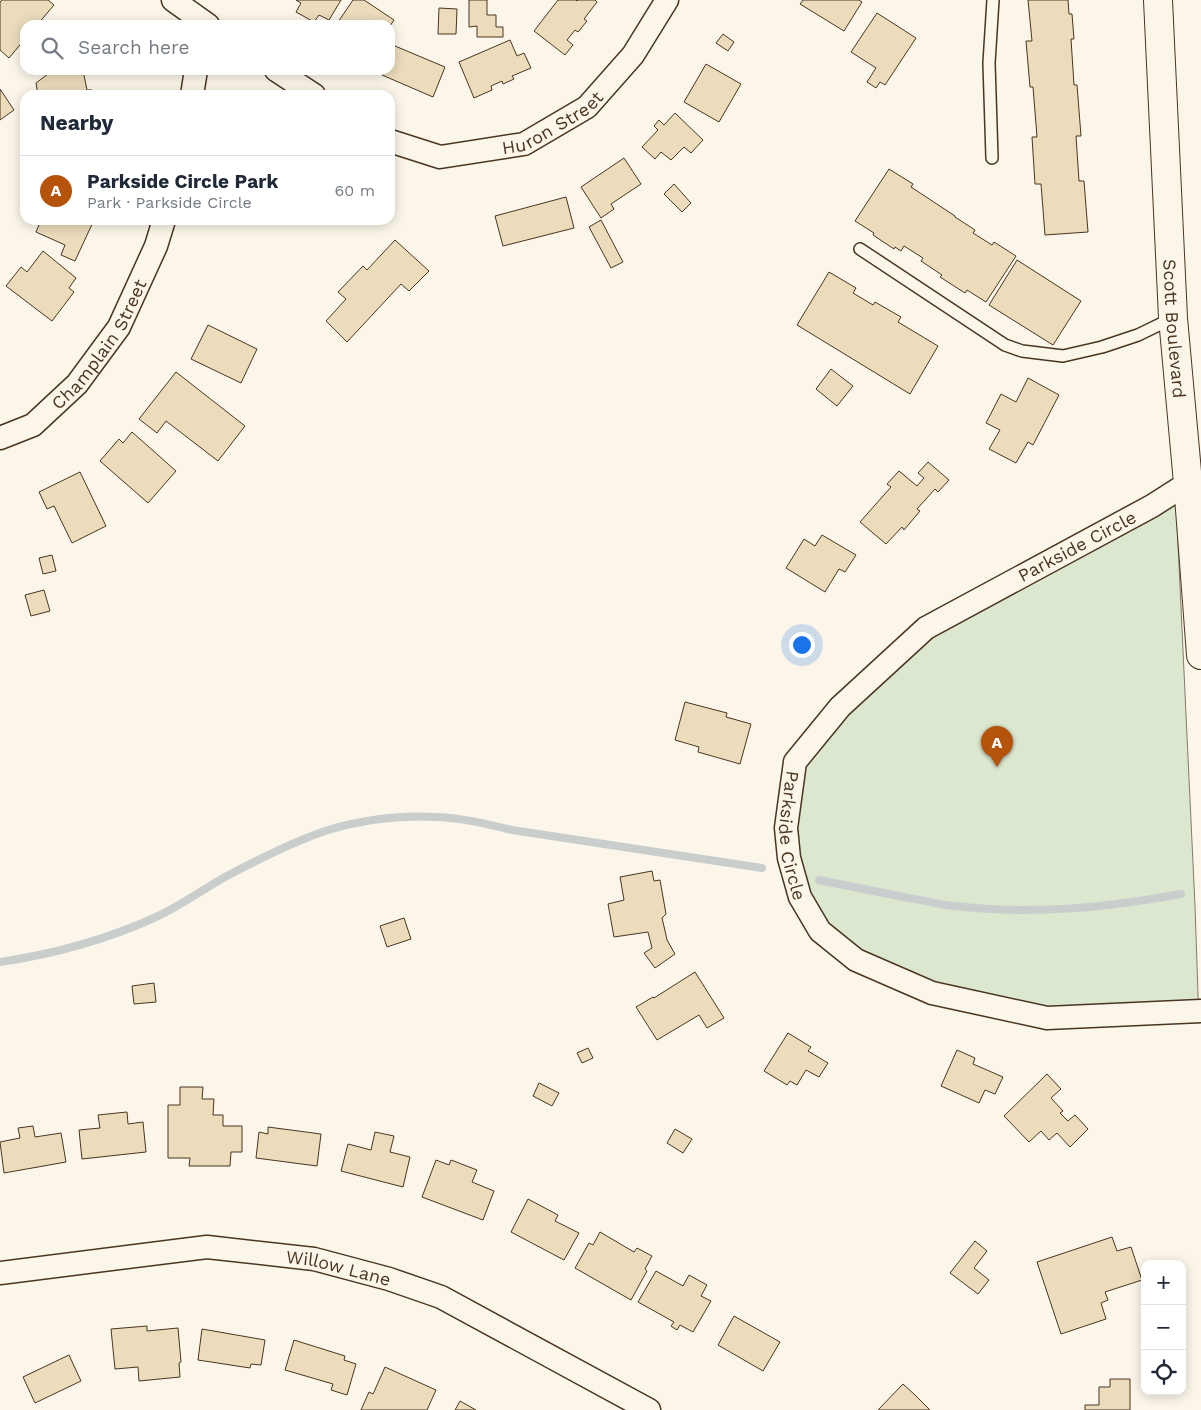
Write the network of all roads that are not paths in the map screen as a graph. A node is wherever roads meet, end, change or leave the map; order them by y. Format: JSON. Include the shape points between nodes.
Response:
{"nodes":[{"id":1,"x":173,"y":0,"type":"edge"},
{"id":2,"x":668,"y":0,"type":"edge"},
{"id":3,"x":994,"y":0,"type":"edge"},
{"id":4,"x":1158,"y":0,"type":"edge"},
{"id":5,"x":198,"y":20,"type":"edge"},
{"id":6,"x":195,"y":75,"type":"edge"},
{"id":7,"x":284,"y":75,"type":"edge"},
{"id":8,"x":193,"y":90,"type":"edge"},
{"id":9,"x":306,"y":90,"type":"edge"},
{"id":10,"x":395,"y":143,"type":"edge"},
{"id":11,"x":992,"y":158,"type":"dead end"},
{"id":12,"x":162,"y":225,"type":"edge"},
{"id":13,"x":860,"y":249,"type":"dead end"},
{"id":14,"x":1173,"y":318,"type":"junction"},
{"id":15,"x":0,"y":438,"type":"edge"},
{"id":16,"x":1188,"y":483,"type":"junction"},
{"id":17,"x":1201,"y":655,"type":"edge"},
{"id":18,"x":1201,"y":1011,"type":"edge"},
{"id":19,"x":0,"y":1272,"type":"edge"},
{"id":20,"x":649,"y":1410,"type":"edge"}],
"edges":[{"from":1,"to":5,"type":"street"},
{"from":2,"to":10,"type":"street","name":"Huron Street","via":[[634,55],[587,107],[524,144],[440,157]]},
{"from":3,"to":11,"type":"lane","via":[[989,63]]},
{"from":4,"to":14,"type":"highway","name":"Scott Boulevard"},
{"from":6,"to":8,"type":"street"},
{"from":7,"to":9,"type":"street"},
{"from":12,"to":15,"type":"street","name":"Champlain Street","via":[[119,327],[77,384],[33,425]]},
{"from":13,"to":14,"type":"lane","via":[[1005,345],[1022,351],[1063,356],[1138,335]]},
{"from":14,"to":16,"type":"highway","name":"Scott Boulevard"},
{"from":16,"to":17,"type":"highway","name":"Scott Boulevard"},
{"from":16,"to":18,"type":"street","name":"Parkside Circle","via":[[1152,506],[926,628],[840,707],[795,762],[786,828],[789,858],[800,897],[820,931],[856,960],[932,993],[1047,1018]]},
{"from":19,"to":20,"type":"street","name":"Willow Lane","via":[[207,1247],[314,1259],[441,1297]]}]}
